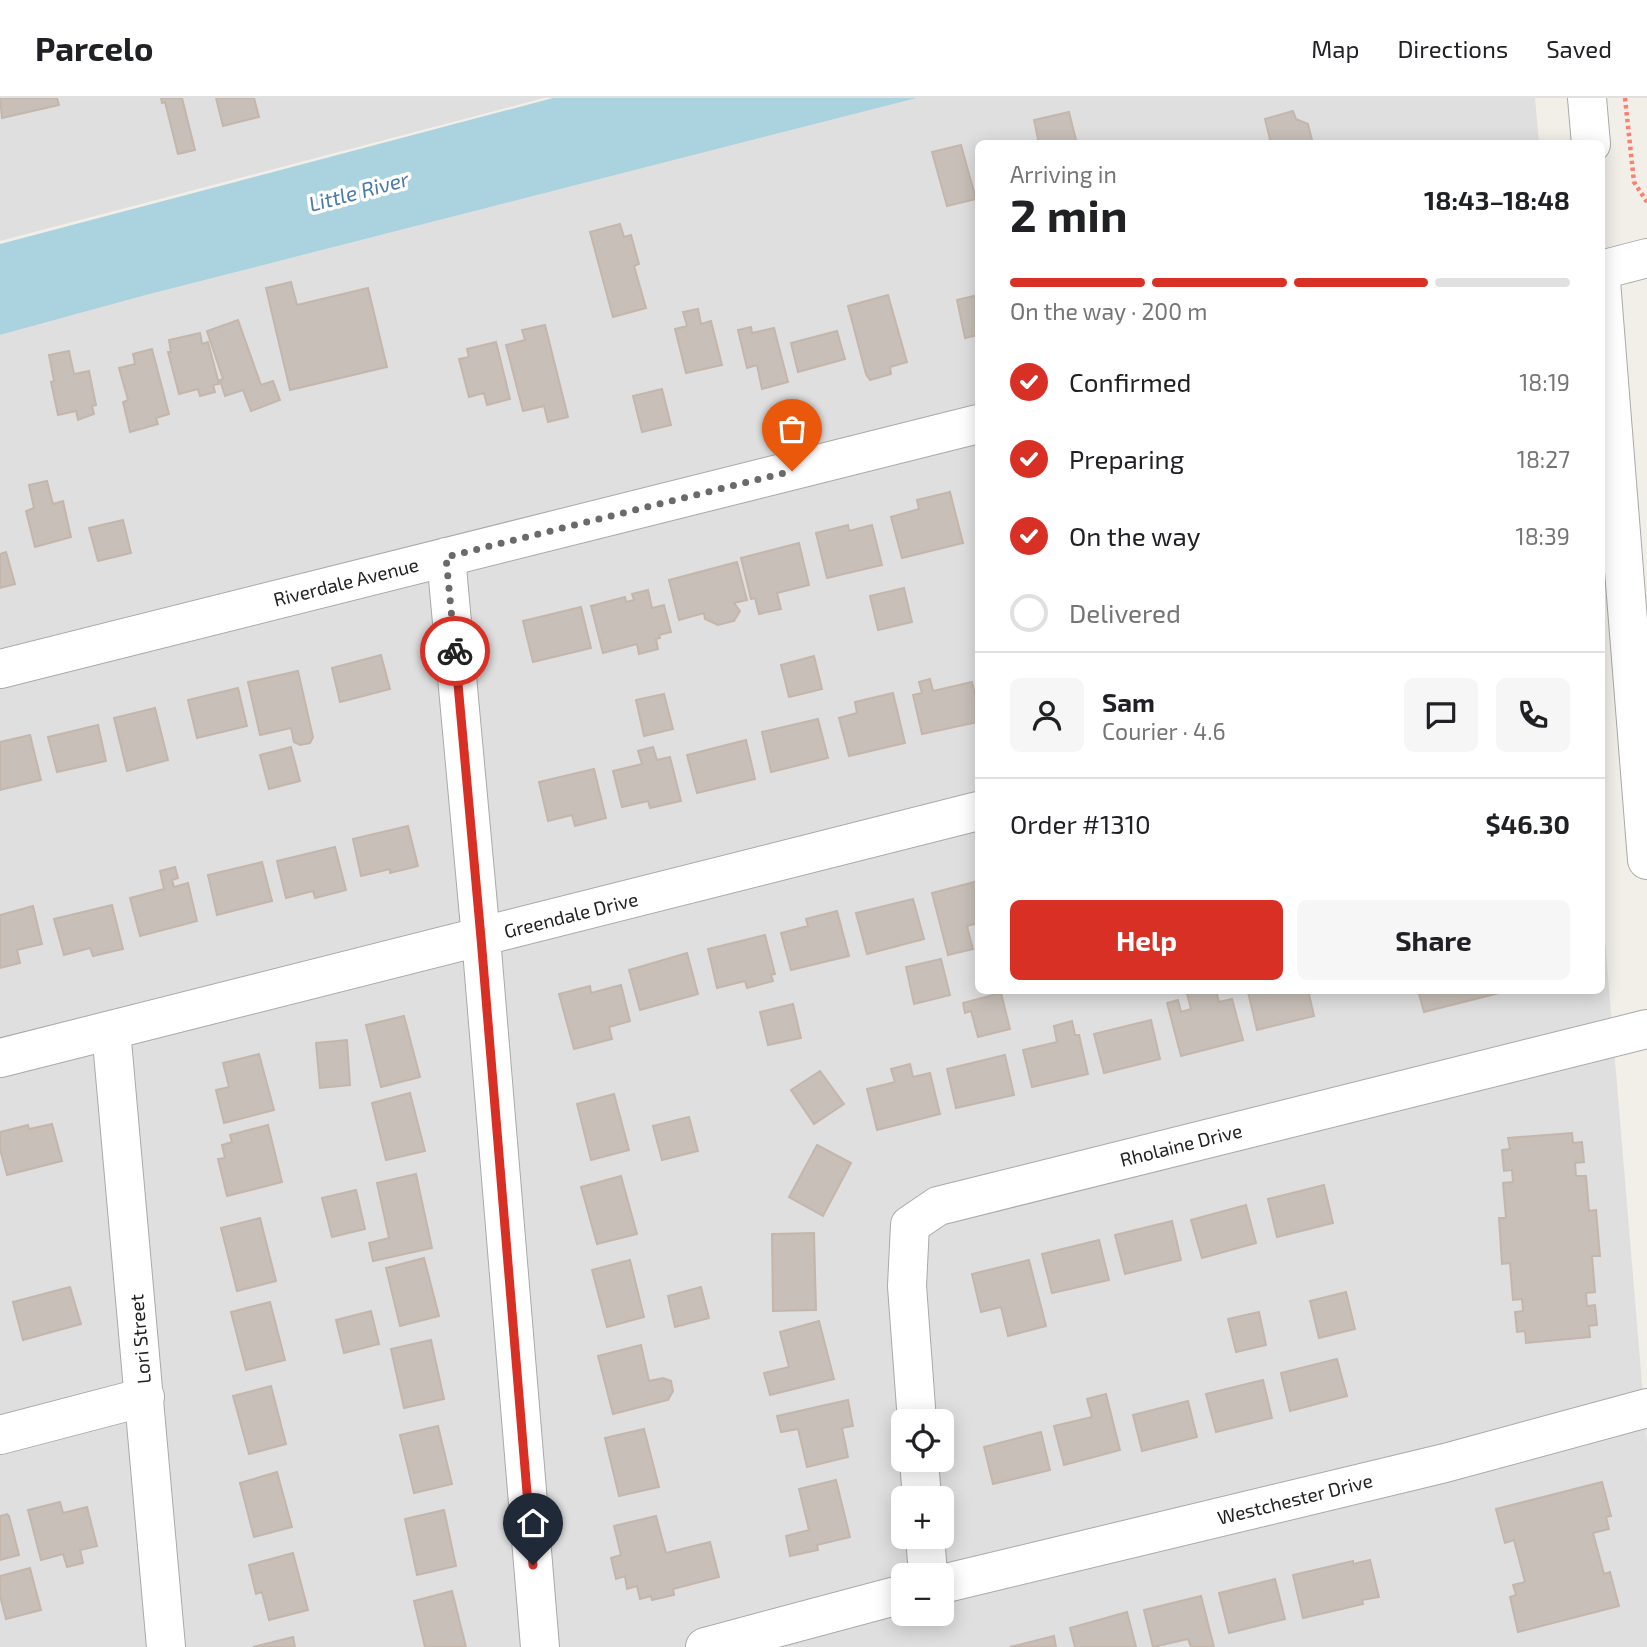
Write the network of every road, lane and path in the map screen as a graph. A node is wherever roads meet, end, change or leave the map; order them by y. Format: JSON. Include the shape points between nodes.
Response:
{"nodes":[{"id":1,"x":1587,"y":98,"type":"edge"},
{"id":2,"x":1625,"y":98,"type":"edge"},
{"id":3,"x":1591,"y":140,"type":"edge"},
{"id":4,"x":1647,"y":202,"type":"edge"},
{"id":5,"x":1647,"y":258,"type":"edge"},
{"id":6,"x":1605,"y":269,"type":"edge"},
{"id":7,"x":1605,"y":340,"type":"edge"},
{"id":8,"x":975,"y":425,"type":"edge"},
{"id":9,"x":446,"y":557,"type":"junction"},
{"id":10,"x":1626,"y":647,"type":"edge"},
{"id":11,"x":0,"y":669,"type":"edge"},
{"id":12,"x":975,"y":812,"type":"edge"},
{"id":13,"x":1647,"y":860,"type":"edge"},
{"id":14,"x":481,"y":938,"type":"junction"},
{"id":15,"x":1647,"y":1029,"type":"edge"},
{"id":16,"x":111,"y":1030,"type":"junction"},
{"id":17,"x":0,"y":1058,"type":"edge"},
{"id":18,"x":145,"y":1397,"type":"junction"},
{"id":19,"x":1647,"y":1408,"type":"edge"},
{"id":20,"x":916,"y":1409,"type":"edge"},
{"id":21,"x":0,"y":1435,"type":"edge"},
{"id":22,"x":954,"y":1581,"type":"edge"},
{"id":23,"x":891,"y":1597,"type":"edge"},
{"id":24,"x":166,"y":1647,"type":"edge"},
{"id":25,"x":540,"y":1647,"type":"edge"},
{"id":26,"x":705,"y":1647,"type":"edge"}],
"edges":[{"from":1,"to":3,"type":"street"},
{"from":2,"to":4,"type":"path","via":[[1634,182]]},
{"from":5,"to":6,"type":"street"},
{"from":7,"to":10,"type":"street"},
{"from":8,"to":9,"type":"street","name":"Riverdale Avenue"},
{"from":9,"to":11,"type":"street","name":"Riverdale Avenue"},
{"from":9,"to":14,"type":"street"},
{"from":10,"to":13,"type":"street"},
{"from":12,"to":14,"type":"street","name":"Greendale Drive"},
{"from":14,"to":16,"type":"street","name":"Greendale Drive"},
{"from":14,"to":25,"type":"street"},
{"from":15,"to":20,"type":"street","name":"Rholaine Drive","via":[[938,1206],[910,1225],[907,1286]]},
{"from":16,"to":17,"type":"street","name":"Greendale Drive"},
{"from":16,"to":18,"type":"street","name":"Lori Street"},
{"from":18,"to":21,"type":"street"},
{"from":18,"to":24,"type":"street","name":"Lori Street"},
{"from":19,"to":22,"type":"street","name":"Westchester Drive","via":[[1445,1463]]},
{"from":23,"to":26,"type":"street"}]}
